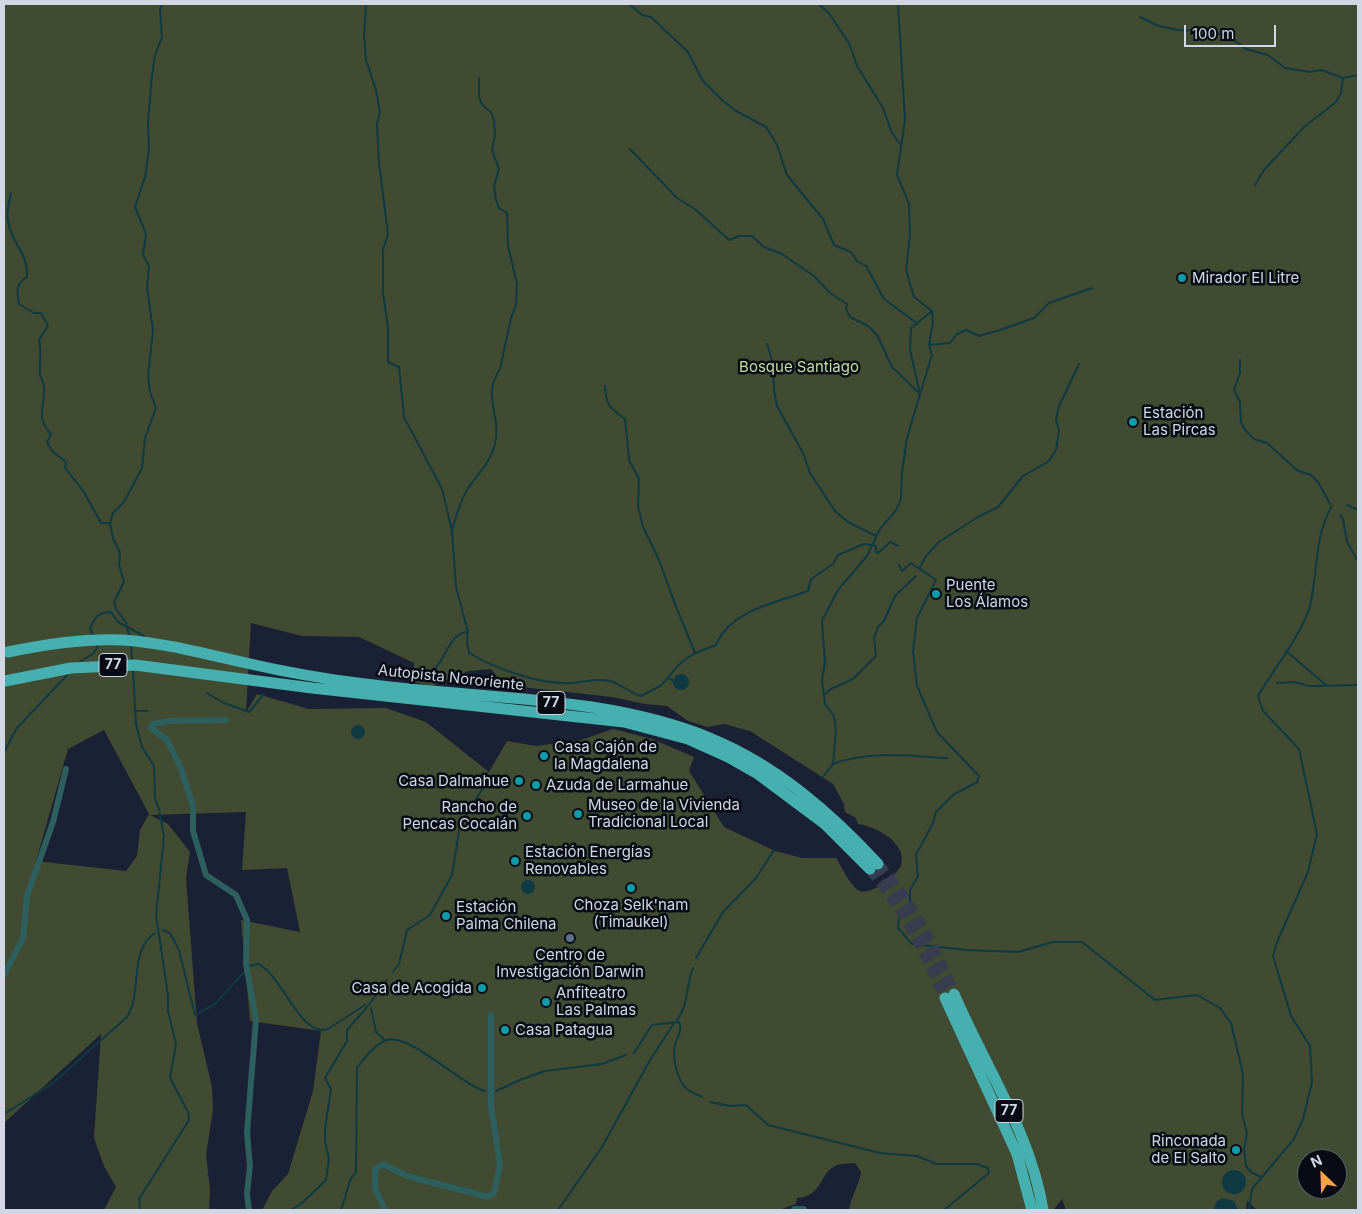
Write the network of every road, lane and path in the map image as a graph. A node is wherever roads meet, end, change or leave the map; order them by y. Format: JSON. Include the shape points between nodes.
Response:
{"nodes":[{"id":1,"x":8,"y":652,"type":"dead end"},
{"id":2,"x":4,"y":681,"type":"edge"},
{"id":3,"x":226,"y":720,"type":"dead end"},
{"id":4,"x":66,"y":769,"type":"dead end"},
{"id":5,"x":4,"y":975,"type":"edge"},
{"id":6,"x":950,"y":996,"type":"tunnel mouth"},
{"id":7,"x":491,"y":1015,"type":"dead end"},
{"id":8,"x":959,"y":1018,"type":"junction"},
{"id":9,"x":249,"y":1210,"type":"edge"},
{"id":10,"x":385,"y":1210,"type":"edge"},
{"id":11,"x":794,"y":1210,"type":"edge"},
{"id":12,"x":803,"y":1210,"type":"edge"},
{"id":13,"x":1032,"y":1210,"type":"edge"},
{"id":14,"x":1043,"y":1210,"type":"edge"}],
"edges":[{"from":1,"to":2,"type":"highway","name":"Autopista Nororiente","number":"77","via":[[72,641],[138,641],[319,678],[612,711],[678,726],[724,744],[784,780],[839,824],[874,866],[773,783],[728,757],[673,734],[624,722],[113,665]]},
{"from":3,"to":9,"type":"street","via":[[169,721],[153,724],[151,728],[167,740],[180,766],[193,806],[193,831],[206,875],[236,895],[247,920],[246,964],[256,1019],[246,1133],[250,1166]]},
{"from":4,"to":5,"type":"street","via":[[53,822],[27,896],[23,938]]},
{"from":6,"to":8,"type":"highway","number":"77"},
{"from":7,"to":10,"type":"street","via":[[491,1106],[500,1165],[494,1193],[487,1197],[407,1176],[383,1164],[375,1169],[374,1181]]},
{"from":8,"to":13,"type":"highway","number":"77","via":[[1017,1154]]},
{"from":8,"to":14,"type":"highway","number":"77","via":[[1019,1132],[1034,1172]]},
{"from":11,"to":12,"type":"street"}]}
